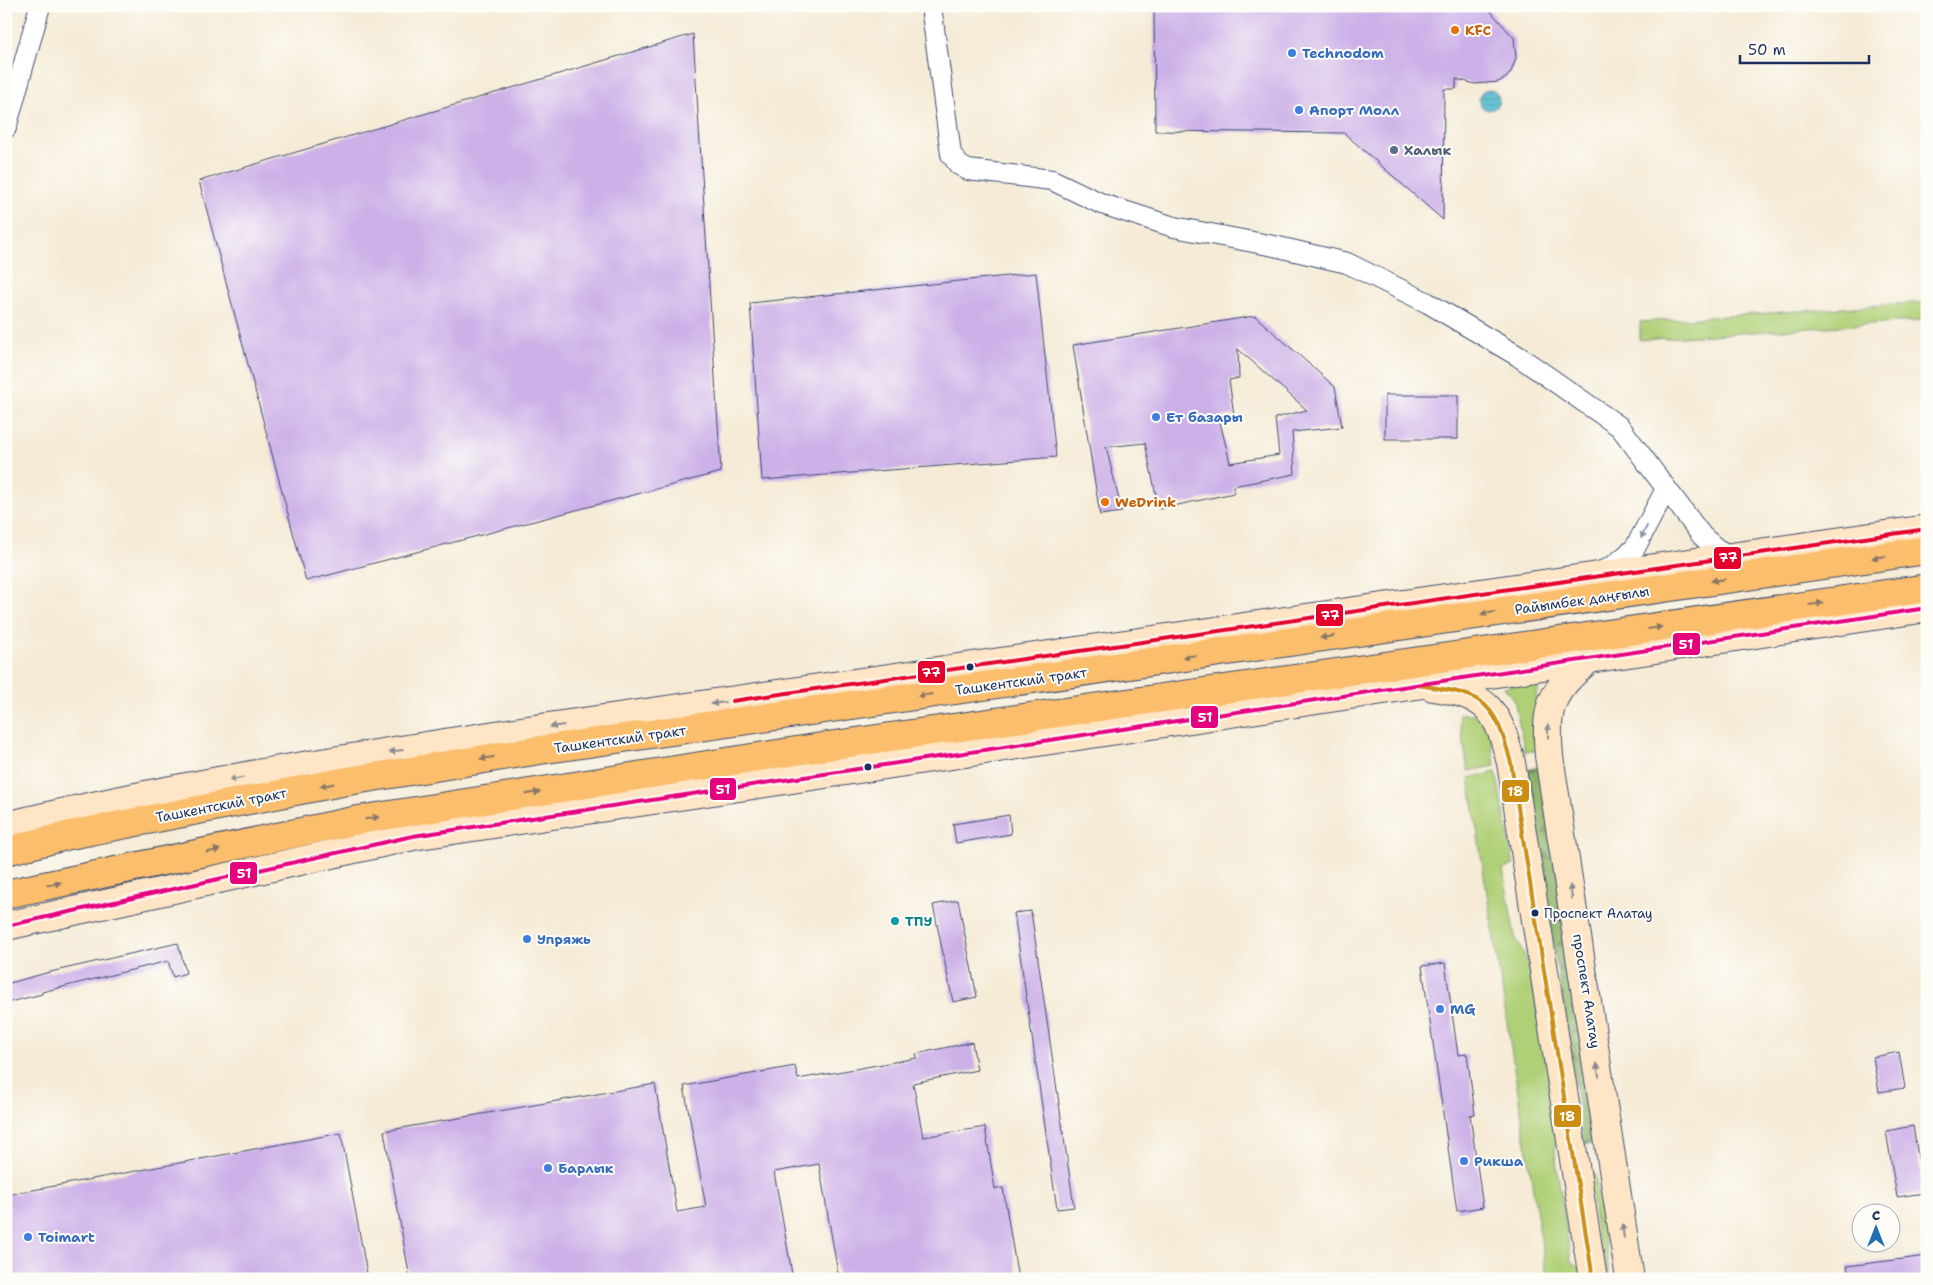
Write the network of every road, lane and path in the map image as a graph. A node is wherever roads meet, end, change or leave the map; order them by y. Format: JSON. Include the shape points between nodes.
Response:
{"nodes":[{"id":1,"x":40,"y":6,"type":"edge"},
{"id":2,"x":931,"y":6,"type":"edge"},
{"id":3,"x":6,"y":128,"type":"edge"},
{"id":4,"x":1666,"y":488,"type":"junction"},
{"id":5,"x":1927,"y":530,"type":"edge"},
{"id":6,"x":1927,"y":550,"type":"edge"},
{"id":7,"x":1732,"y":557,"type":"junction"},
{"id":8,"x":1577,"y":580,"type":"junction"},
{"id":9,"x":1927,"y":588,"type":"edge"},
{"id":10,"x":1927,"y":608,"type":"edge"},
{"id":11,"x":1238,"y":649,"type":"joint"},
{"id":12,"x":1589,"y":659,"type":"junction"},
{"id":13,"x":1417,"y":685,"type":"junction"},
{"id":14,"x":6,"y":826,"type":"edge"},
{"id":15,"x":6,"y":851,"type":"edge"},
{"id":16,"x":6,"y":894,"type":"edge"},
{"id":17,"x":6,"y":926,"type":"edge"},
{"id":18,"x":1612,"y":1161,"type":"junction"},
{"id":19,"x":1575,"y":1166,"type":"junction"},
{"id":20,"x":1593,"y":1279,"type":"edge"},
{"id":21,"x":1630,"y":1279,"type":"edge"}],
"edges":[{"from":1,"to":3,"type":"street"},
{"from":2,"to":4,"type":"street","via":[[951,154],[959,165],[968,170],[1052,180],[1102,204],[1174,227],[1347,263],[1428,303],[1518,356],[1620,427]]},
{"from":4,"to":7,"type":"street","via":[[1702,536],[1716,549]]},
{"from":4,"to":8,"type":"street","one_way":true,"via":[[1635,548],[1612,567]]},
{"from":5,"to":7,"type":"main road"},
{"from":6,"to":11,"type":"highway","name":"Райымбек даңғылы","one_way":true},
{"from":7,"to":8,"type":"main road"},
{"from":8,"to":14,"type":"main road","one_way":true,"via":[[534,729],[296,767],[62,812]]},
{"from":16,"to":9,"type":"highway","one_way":true,"via":[[368,819],[828,746]]},
{"from":10,"to":12,"type":"main road"},
{"from":11,"to":15,"type":"highway","name":"Ташкентский тракт","one_way":true,"via":[[342,782],[70,835]]},
{"from":12,"to":13,"type":"main road"},
{"from":18,"to":12,"type":"main road","name":"проспект Алатау","one_way":true,"via":[[1547,728],[1550,706],[1560,686]]},
{"from":13,"to":17,"type":"main road","via":[[413,836]]},
{"from":13,"to":19,"type":"main road","via":[[1455,690],[1479,700],[1494,714],[1504,734],[1513,773]]},
{"from":18,"to":19,"type":"main road"},
{"from":21,"to":18,"type":"main road","name":"проспект Алатау","one_way":true},
{"from":19,"to":20,"type":"main road"}]}
